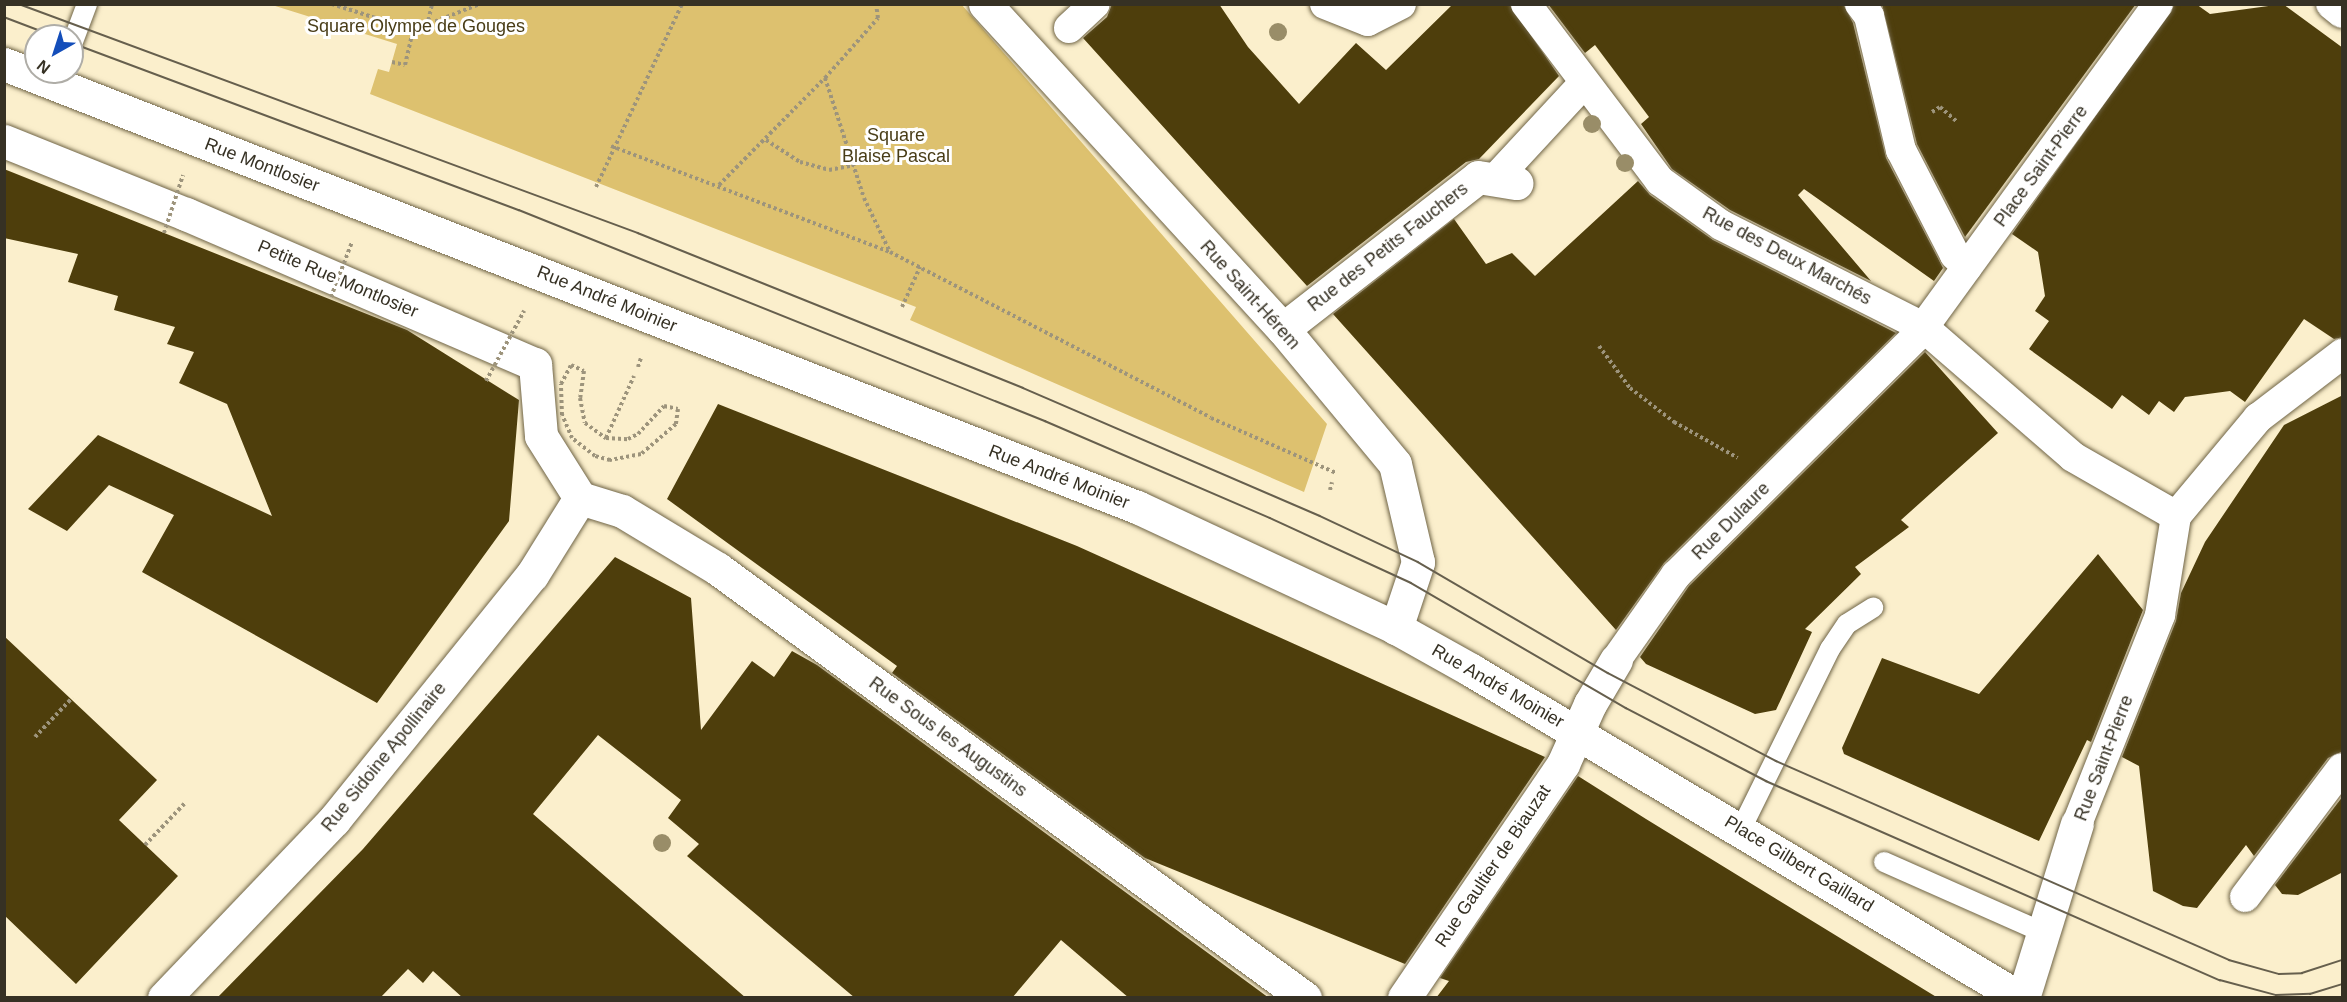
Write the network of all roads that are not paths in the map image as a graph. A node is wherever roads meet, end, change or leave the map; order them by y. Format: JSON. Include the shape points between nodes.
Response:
{"nodes":[{"id":1,"x":87,"y":4,"type":"edge"},
{"id":2,"x":985,"y":4,"type":"edge"},
{"id":3,"x":1095,"y":4,"type":"edge"},
{"id":4,"x":1325,"y":4,"type":"edge"},
{"id":5,"x":1401,"y":4,"type":"edge"},
{"id":6,"x":1526,"y":4,"type":"edge"},
{"id":7,"x":1860,"y":4,"type":"edge"},
{"id":8,"x":2158,"y":4,"type":"edge"},
{"id":9,"x":2331,"y":4,"type":"edge"},
{"id":10,"x":2343,"y":13,"type":"edge"},
{"id":11,"x":80,"y":24,"type":"edge"},
{"id":12,"x":1069,"y":28,"type":"dead end"},
{"id":13,"x":4,"y":64,"type":"edge"},
{"id":14,"x":24,"y":69,"type":"edge"},
{"id":15,"x":1584,"y":83,"type":"junction"},
{"id":16,"x":71,"y":84,"type":"edge"},
{"id":17,"x":4,"y":141,"type":"edge"},
{"id":18,"x":1507,"y":180,"type":"joint"},
{"id":19,"x":521,"y":265,"type":"joint"},
{"id":20,"x":1967,"y":267,"type":"junction"},
{"id":21,"x":1283,"y":329,"type":"junction"},
{"id":22,"x":1920,"y":331,"type":"junction"},
{"id":23,"x":2343,"y":354,"type":"edge"},
{"id":24,"x":580,"y":498,"type":"junction"},
{"id":25,"x":2176,"y":516,"type":"junction"},
{"id":26,"x":1873,"y":608,"type":"dead end"},
{"id":27,"x":1396,"y":628,"type":"junction"},
{"id":28,"x":1616,"y":660,"type":"joint"},
{"id":29,"x":1578,"y":732,"type":"junction"},
{"id":30,"x":2343,"y":768,"type":"edge"},
{"id":31,"x":2077,"y":824,"type":"joint"},
{"id":32,"x":1741,"y":829,"type":"junction"},
{"id":33,"x":1884,"y":862,"type":"dead end"},
{"id":34,"x":2245,"y":897,"type":"dead end"},
{"id":35,"x":2044,"y":933,"type":"junction"},
{"id":36,"x":164,"y":998,"type":"edge"},
{"id":37,"x":1305,"y":998,"type":"edge"},
{"id":38,"x":1404,"y":998,"type":"edge"},
{"id":39,"x":2021,"y":998,"type":"edge"}],
"edges":[{"from":1,"to":11,"type":"lane"},
{"from":2,"to":21,"type":"street","name":"Rue Saint-Hérem"},
{"from":3,"to":12,"type":"street"},
{"from":4,"to":5,"type":"street","via":[[1368,21]]},
{"from":6,"to":15,"type":"street","name":"Rue des Deux Marchés"},
{"from":7,"to":20,"type":"street","via":[[1869,16],[1901,150],[1955,255]]},
{"from":8,"to":20,"type":"street","name":"Place Saint-Pierre"},
{"from":9,"to":10,"type":"street"},
{"from":13,"to":14,"type":"street","name":"Rue Montlosier"},
{"from":15,"to":18,"type":"street","name":"Rue des Petits Fauchers"},
{"from":15,"to":22,"type":"street","name":"Rue des Deux Marchés","via":[[1660,181],[1721,225]]},
{"from":16,"to":19,"type":"street","name":"Rue Montlosier"},
{"from":17,"to":24,"type":"street","name":"Petite Rue Montlosier","via":[[186,214],[535,364],[541,436]]},
{"from":18,"to":21,"type":"street","name":"Rue des Petits Fauchers","via":[[1478,177]]},
{"from":19,"to":27,"type":"street","name":"Rue André Moinier","via":[[1137,507]]},
{"from":20,"to":22,"type":"street","name":"Place Saint-Pierre"},
{"from":21,"to":27,"type":"street","name":"Rue Saint-Hérem","via":[[1395,464],[1418,562]]},
{"from":22,"to":25,"type":"street","via":[[2073,457]]},
{"from":22,"to":28,"type":"street","name":"Rue Dulaure","via":[[1676,575]]},
{"from":23,"to":25,"type":"street","via":[[2258,418]]},
{"from":24,"to":36,"type":"street","name":"Rue Sidoine Apollinaire","via":[[532,575],[334,820]]},
{"from":24,"to":37,"type":"street","name":"Rue Sous les Augustins","via":[[622,512],[718,569]]},
{"from":25,"to":31,"type":"street","name":"Rue Saint-Pierre","via":[[2160,615]]},
{"from":26,"to":32,"type":"lane","via":[[1847,624],[1830,649]]},
{"from":27,"to":29,"type":"street","name":"Rue André Moinier"},
{"from":28,"to":29,"type":"street","name":"Rue Dulaure"},
{"from":29,"to":32,"type":"street","name":"Place Gilbert Gaillard"},
{"from":29,"to":38,"type":"street","name":"Rue Gaultier de Biauzat","via":[[1563,764]]},
{"from":30,"to":34,"type":"street"},
{"from":31,"to":35,"type":"street","name":"Rue Saint-Pierre"},
{"from":32,"to":39,"type":"street","name":"Place Gilbert Gaillard"},
{"from":33,"to":35,"type":"lane"},
{"from":35,"to":39,"type":"street","name":"Rue Saint-Pierre"}]}
